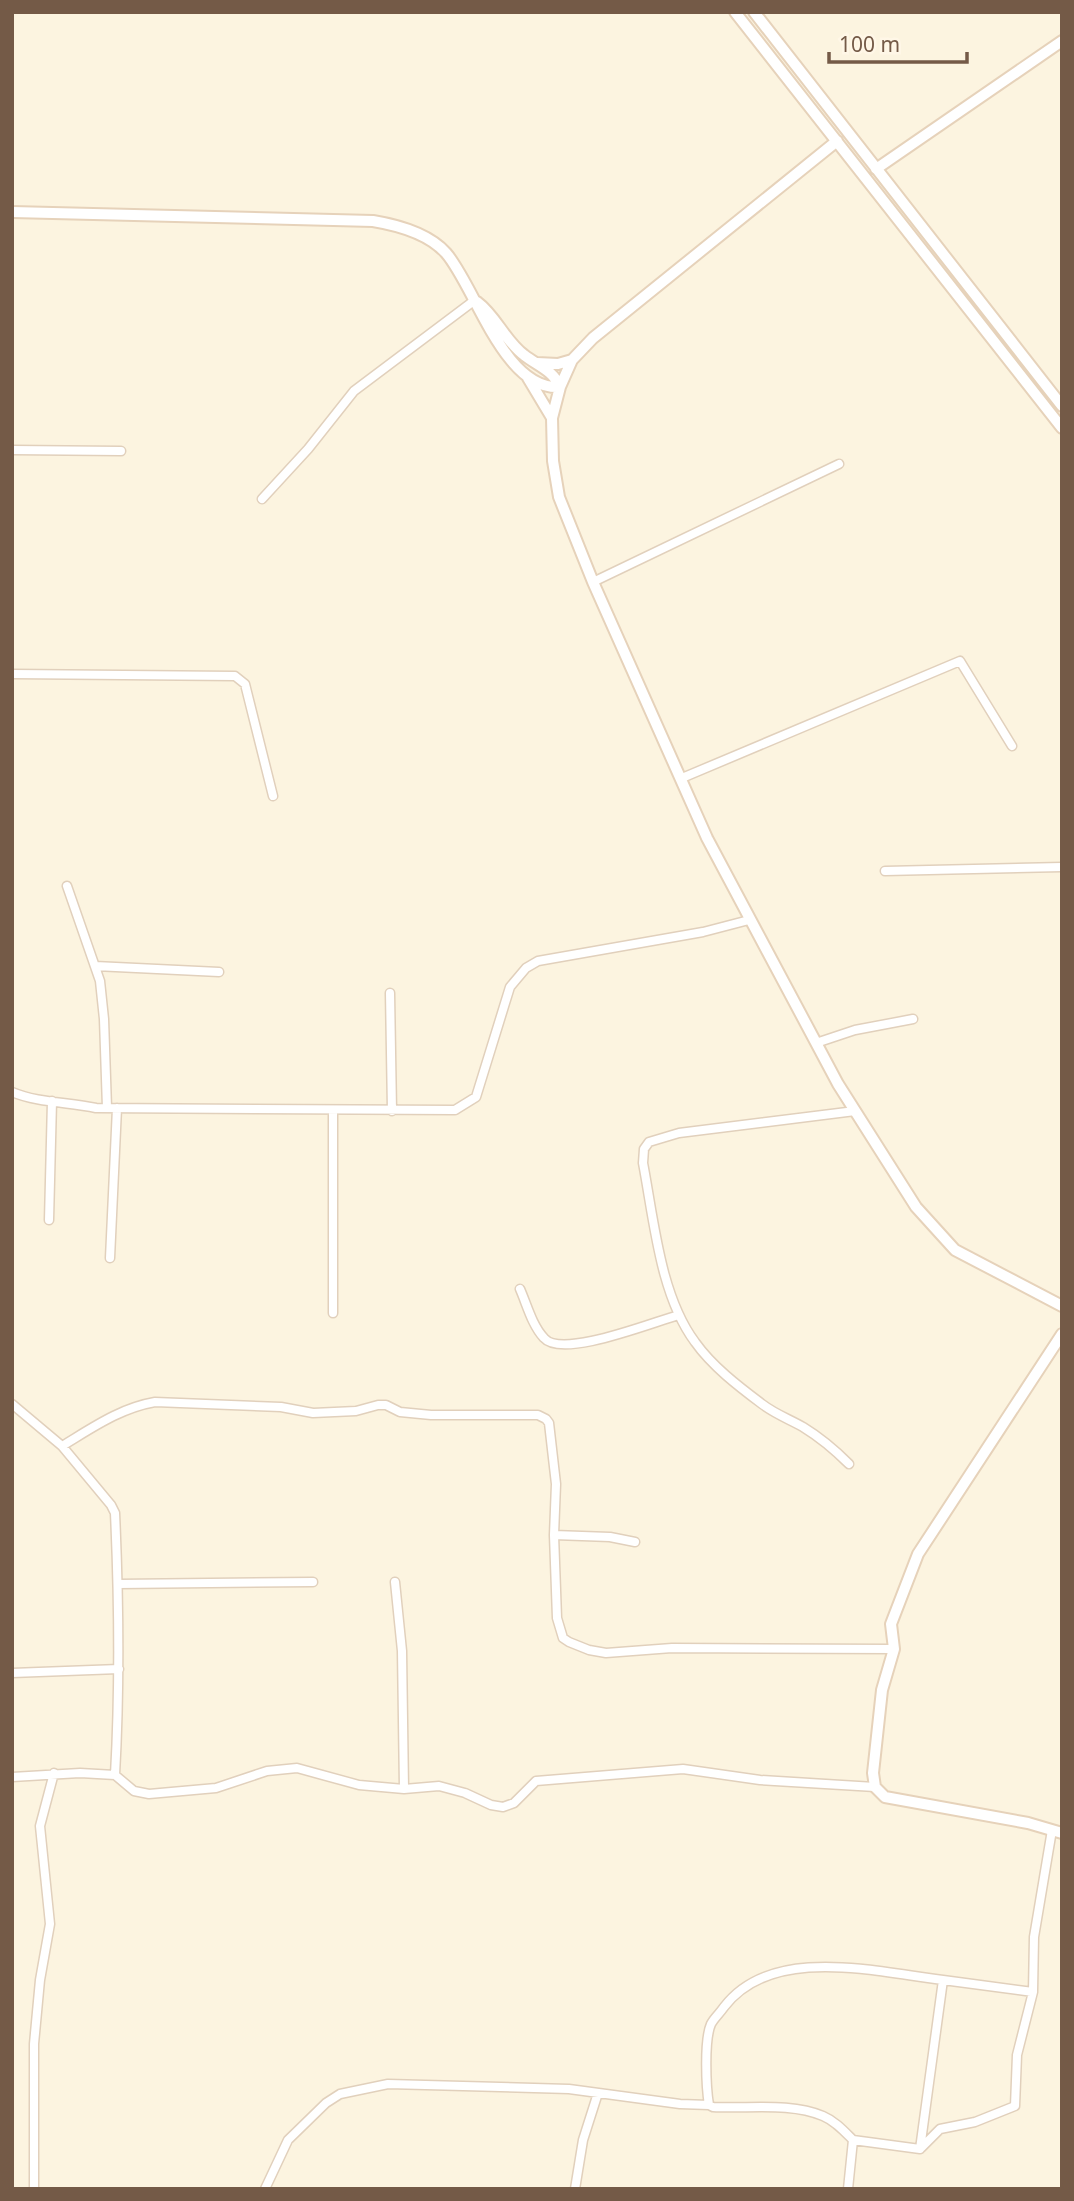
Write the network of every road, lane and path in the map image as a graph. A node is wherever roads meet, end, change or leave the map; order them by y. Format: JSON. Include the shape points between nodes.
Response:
{"nodes":[{"id":1,"x":735,"y":12,"type":"edge"},
{"id":2,"x":754,"y":12,"type":"edge"},
{"id":3,"x":1062,"y":41,"type":"edge"},
{"id":4,"x":837,"y":141,"type":"junction"},
{"id":5,"x":876,"y":169,"type":"junction"},
{"id":6,"x":12,"y":212,"type":"edge"},
{"id":7,"x":966,"y":282,"type":"junction"},
{"id":8,"x":954,"y":290,"type":"junction"},
{"id":9,"x":475,"y":300,"type":"junction"},
{"id":10,"x":572,"y":360,"type":"junction"},
{"id":11,"x":537,"y":363,"type":"junction"},
{"id":12,"x":526,"y":375,"type":"junction"},
{"id":13,"x":560,"y":387,"type":"junction"},
{"id":14,"x":1062,"y":406,"type":"edge"},
{"id":15,"x":552,"y":418,"type":"junction"},
{"id":16,"x":1062,"y":428,"type":"edge"},
{"id":17,"x":12,"y":450,"type":"edge"},
{"id":18,"x":121,"y":451,"type":"dead end"},
{"id":19,"x":839,"y":464,"type":"dead end"},
{"id":20,"x":262,"y":499,"type":"dead end"},
{"id":21,"x":593,"y":582,"type":"junction"},
{"id":22,"x":12,"y":674,"type":"edge"},
{"id":23,"x":1012,"y":746,"type":"dead end"},
{"id":24,"x":682,"y":778,"type":"junction"},
{"id":25,"x":272,"y":796,"type":"dead end"},
{"id":26,"x":1062,"y":867,"type":"edge"},
{"id":27,"x":885,"y":871,"type":"dead end"},
{"id":28,"x":67,"y":886,"type":"dead end"},
{"id":29,"x":749,"y":920,"type":"junction"},
{"id":30,"x":95,"y":965,"type":"junction"},
{"id":31,"x":219,"y":972,"type":"dead end"},
{"id":32,"x":390,"y":993,"type":"dead end"},
{"id":33,"x":913,"y":1019,"type":"dead end"},
{"id":34,"x":816,"y":1043,"type":"junction"},
{"id":35,"x":12,"y":1092,"type":"edge"},
{"id":36,"x":52,"y":1101,"type":"junction"},
{"id":37,"x":107,"y":1108,"type":"junction"},
{"id":38,"x":117,"y":1108,"type":"junction"},
{"id":39,"x":333,"y":1111,"type":"junction"},
{"id":40,"x":392,"y":1111,"type":"junction"},
{"id":41,"x":855,"y":1111,"type":"junction"},
{"id":42,"x":49,"y":1220,"type":"dead end"},
{"id":43,"x":110,"y":1258,"type":"dead end"},
{"id":44,"x":520,"y":1289,"type":"dead end"},
{"id":45,"x":1062,"y":1306,"type":"edge"},
{"id":46,"x":333,"y":1313,"type":"dead end"},
{"id":47,"x":679,"y":1315,"type":"junction"},
{"id":48,"x":1062,"y":1334,"type":"edge"},
{"id":49,"x":12,"y":1404,"type":"edge"},
{"id":50,"x":62,"y":1446,"type":"junction"},
{"id":51,"x":849,"y":1464,"type":"dead end"},
{"id":52,"x":554,"y":1535,"type":"junction"},
{"id":53,"x":635,"y":1542,"type":"dead end"},
{"id":54,"x":313,"y":1582,"type":"dead end"},
{"id":55,"x":395,"y":1582,"type":"dead end"},
{"id":56,"x":118,"y":1584,"type":"junction"},
{"id":57,"x":894,"y":1649,"type":"junction"},
{"id":58,"x":120,"y":1669,"type":"junction"},
{"id":59,"x":12,"y":1673,"type":"edge"},
{"id":60,"x":54,"y":1773,"type":"junction"},
{"id":61,"x":115,"y":1775,"type":"junction"},
{"id":62,"x":12,"y":1777,"type":"edge"},
{"id":63,"x":875,"y":1787,"type":"junction"},
{"id":64,"x":404,"y":1788,"type":"junction"},
{"id":65,"x":1057,"y":1832,"type":"edge"},
{"id":66,"x":943,"y":1980,"type":"junction"},
{"id":67,"x":1033,"y":1992,"type":"junction"},
{"id":68,"x":598,"y":2093,"type":"junction"},
{"id":69,"x":709,"y":2105,"type":"junction"},
{"id":70,"x":853,"y":2140,"type":"junction"},
{"id":71,"x":920,"y":2148,"type":"junction"},
{"id":72,"x":34,"y":2189,"type":"edge"},
{"id":73,"x":265,"y":2189,"type":"edge"},
{"id":74,"x":575,"y":2189,"type":"edge"},
{"id":75,"x":848,"y":2189,"type":"edge"}],
"edges":[{"from":1,"to":4,"type":"street"},
{"from":2,"to":5,"type":"street"},
{"from":3,"to":5,"type":"street"},
{"from":4,"to":8,"type":"street"},
{"from":4,"to":10,"type":"street","via":[[593,338]]},
{"from":5,"to":7,"type":"street"},
{"from":6,"to":9,"type":"street","via":[[390,224],[408,228],[444,251]]},
{"from":7,"to":8,"type":"street"},
{"from":7,"to":14,"type":"street"},
{"from":8,"to":16,"type":"street"},
{"from":9,"to":11,"type":"street","via":[[515,347]]},
{"from":9,"to":12,"type":"street","via":[[509,358]]},
{"from":9,"to":20,"type":"street","via":[[354,391]]},
{"from":10,"to":11,"type":"street"},
{"from":10,"to":13,"type":"street"},
{"from":11,"to":13,"type":"street"},
{"from":12,"to":13,"type":"street"},
{"from":12,"to":15,"type":"street"},
{"from":13,"to":15,"type":"street"},
{"from":15,"to":21,"type":"street","via":[[559,497]]},
{"from":17,"to":18,"type":"street"},
{"from":19,"to":21,"type":"street"},
{"from":21,"to":24,"type":"street"},
{"from":22,"to":25,"type":"street","via":[[235,676],[245,684]]},
{"from":23,"to":24,"type":"street","via":[[960,661]]},
{"from":24,"to":29,"type":"street"},
{"from":26,"to":27,"type":"street"},
{"from":28,"to":30,"type":"street"},
{"from":29,"to":34,"type":"street"},
{"from":29,"to":40,"type":"street","via":[[538,961],[510,987],[477,1097],[455,1110]]},
{"from":30,"to":31,"type":"street"},
{"from":30,"to":37,"type":"street","via":[[104,1019]]},
{"from":32,"to":40,"type":"street"},
{"from":33,"to":34,"type":"street"},
{"from":34,"to":41,"type":"street"},
{"from":35,"to":36,"type":"street"},
{"from":36,"to":37,"type":"street"},
{"from":36,"to":42,"type":"street"},
{"from":37,"to":38,"type":"street"},
{"from":38,"to":39,"type":"street"},
{"from":38,"to":43,"type":"street"},
{"from":39,"to":40,"type":"street"},
{"from":39,"to":46,"type":"street"},
{"from":41,"to":45,"type":"street","via":[[916,1207],[956,1250]]},
{"from":41,"to":47,"type":"street","via":[[679,1133],[649,1142],[643,1163],[660,1254]]},
{"from":44,"to":47,"type":"street","via":[[545,1340],[555,1345],[590,1342]]},
{"from":47,"to":51,"type":"street","via":[[695,1343],[734,1383],[772,1412],[831,1446]]},
{"from":48,"to":57,"type":"street","via":[[918,1554],[891,1624]]},
{"from":49,"to":50,"type":"street"},
{"from":50,"to":52,"type":"street","via":[[108,1418],[155,1402],[281,1407],[313,1413],[386,1405],[400,1412],[431,1415],[538,1415],[549,1423],[556,1484]]},
{"from":50,"to":56,"type":"street","via":[[114,1509]]},
{"from":52,"to":53,"type":"street"},
{"from":52,"to":57,"type":"street","via":[[559,1628],[563,1638],[576,1646],[606,1653],[672,1648]]},
{"from":54,"to":56,"type":"street"},
{"from":55,"to":64,"type":"street","via":[[402,1651]]},
{"from":56,"to":58,"type":"street"},
{"from":57,"to":63,"type":"street","via":[[882,1690]]},
{"from":58,"to":59,"type":"street"},
{"from":58,"to":61,"type":"street"},
{"from":60,"to":61,"type":"street"},
{"from":60,"to":62,"type":"street"},
{"from":60,"to":72,"type":"street","via":[[40,1826],[50,1924],[34,2044]]},
{"from":61,"to":64,"type":"street","via":[[134,1791],[149,1794],[216,1788],[284,1768],[359,1785]]},
{"from":63,"to":64,"type":"street","via":[[760,1780],[683,1769],[536,1781],[514,1803],[503,1807],[439,1786]]},
{"from":63,"to":65,"type":"street","via":[[885,1797],[904,1802]]},
{"from":65,"to":67,"type":"street","via":[[1034,1937]]},
{"from":66,"to":67,"type":"street"},
{"from":66,"to":69,"type":"street","via":[[828,1967],[767,1975],[750,1982],[735,1993],[711,2025]]},
{"from":66,"to":71,"type":"street"},
{"from":67,"to":71,"type":"street","via":[[1017,2054],[1014,2106],[975,2122],[940,2129]]},
{"from":68,"to":69,"type":"street"},
{"from":68,"to":73,"type":"street","via":[[388,2084],[340,2094],[288,2140]]},
{"from":68,"to":74,"type":"street","via":[[583,2140]]},
{"from":69,"to":70,"type":"street","via":[[821,2115]]},
{"from":70,"to":71,"type":"street"},
{"from":70,"to":75,"type":"street"}]}
